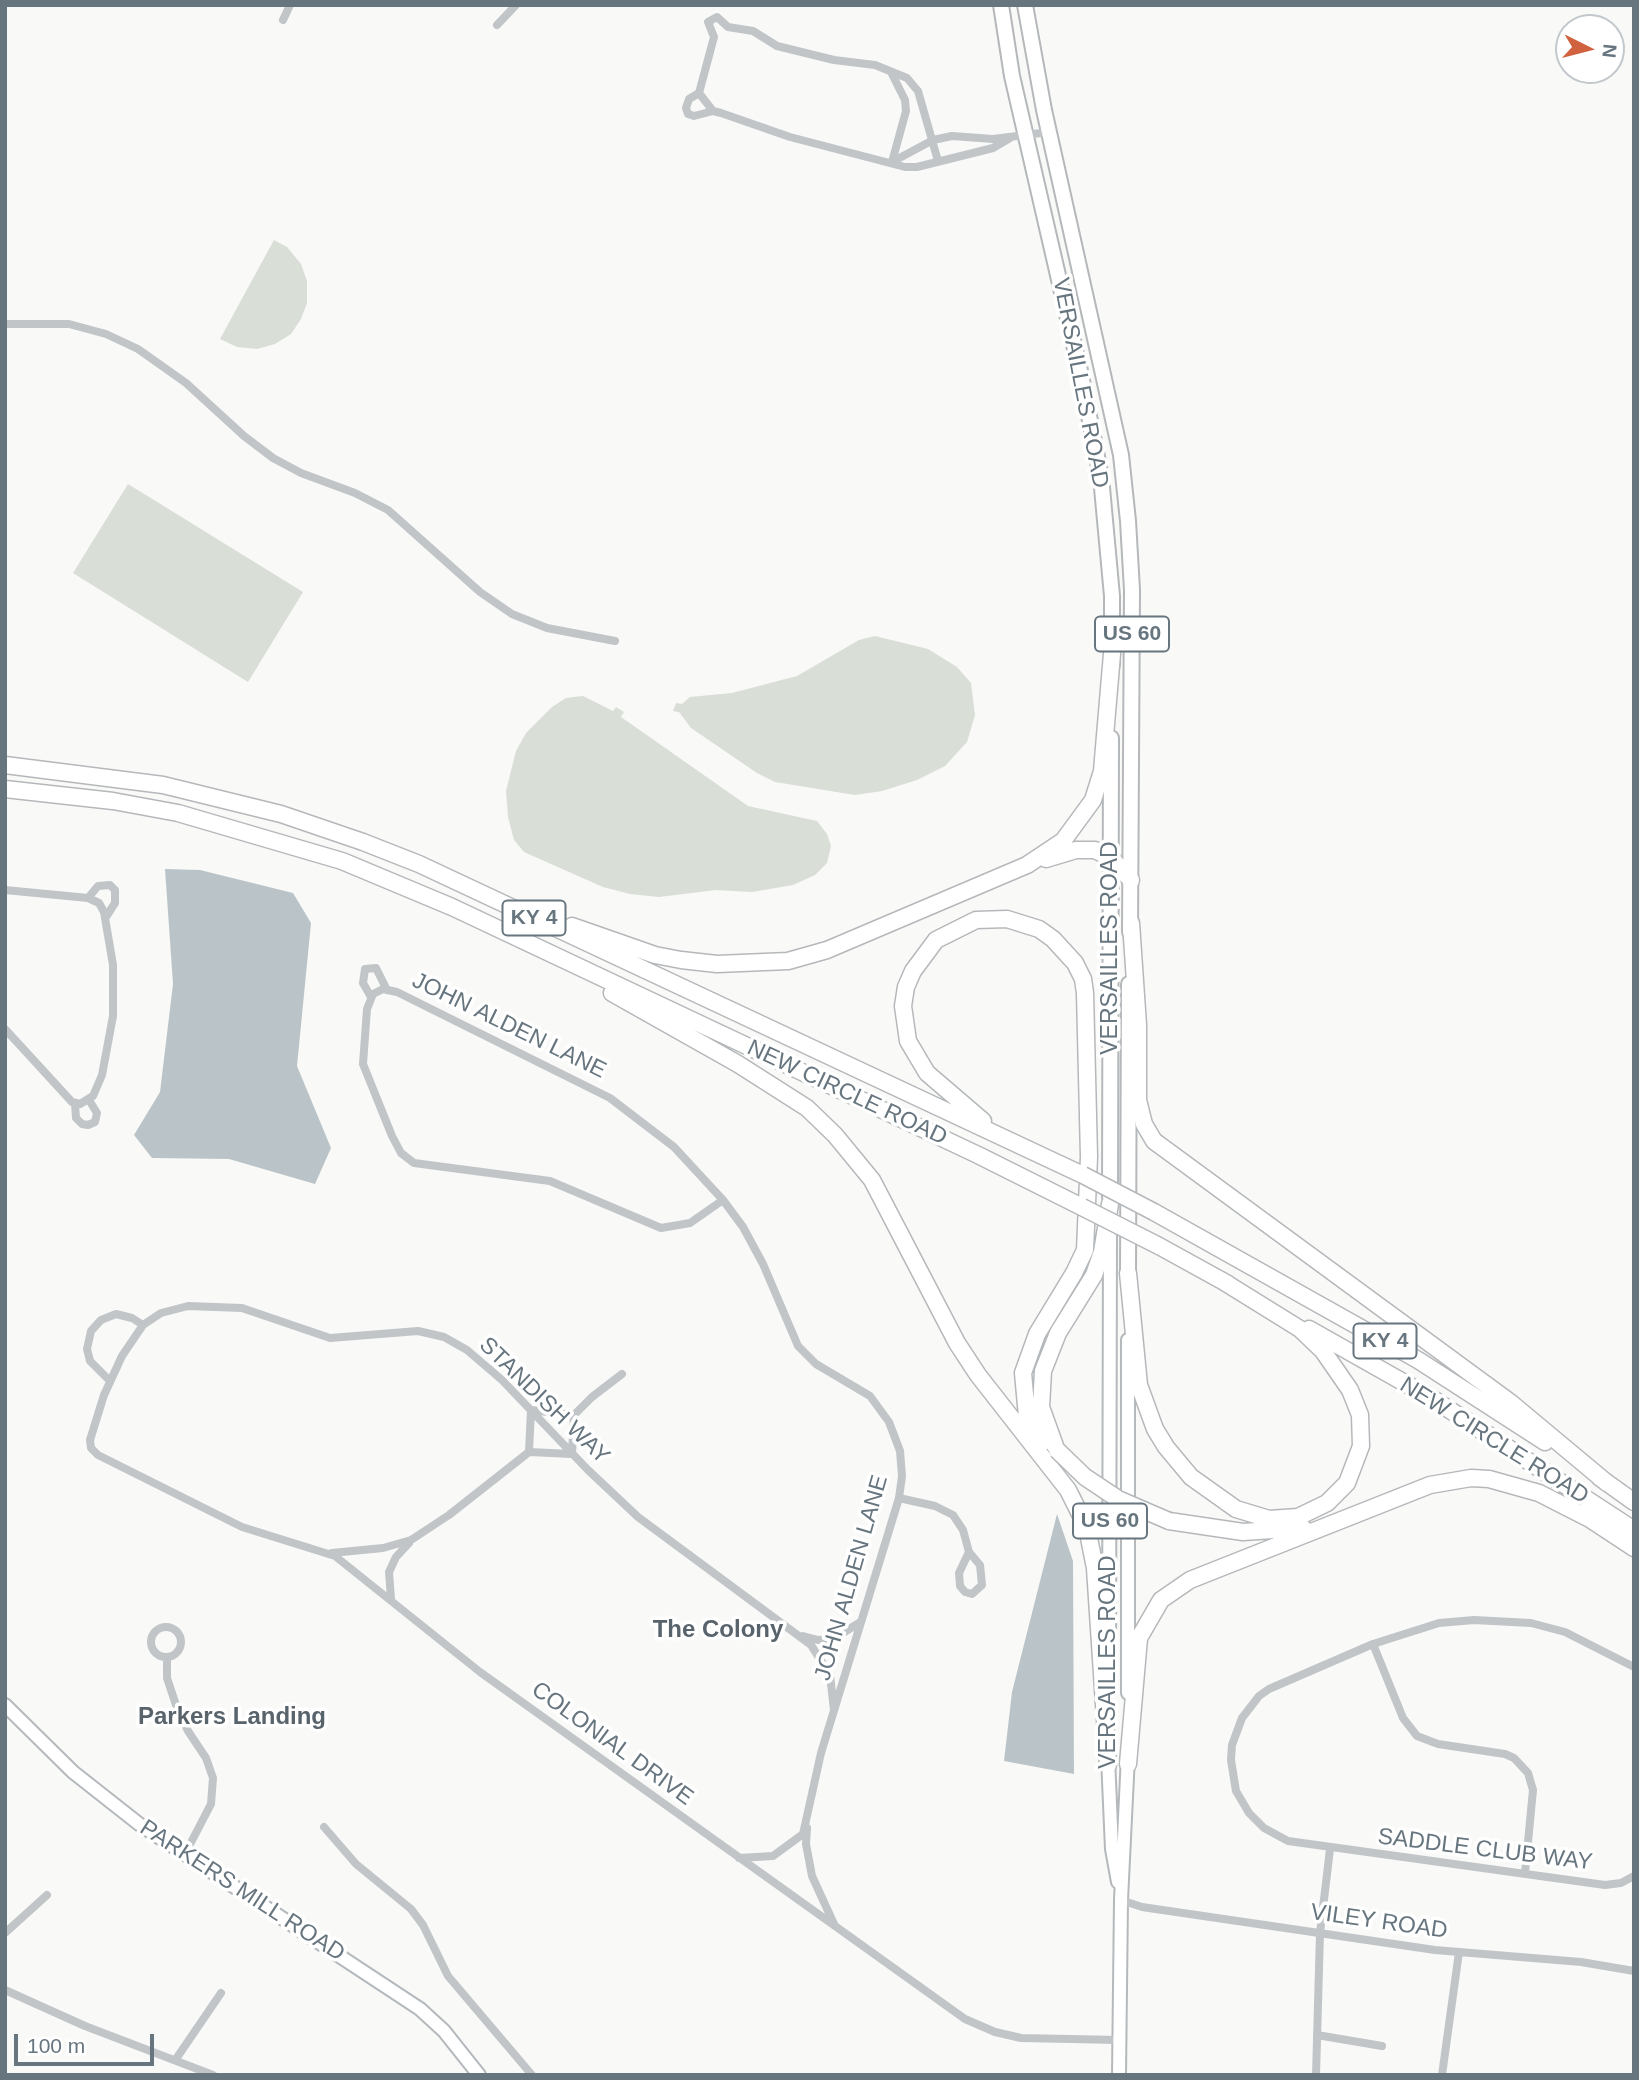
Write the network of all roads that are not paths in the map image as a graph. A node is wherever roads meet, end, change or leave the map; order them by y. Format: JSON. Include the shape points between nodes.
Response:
{"nodes":[{"id":1,"x":290,"y":5,"type":"edge"},
{"id":2,"x":516,"y":5,"type":"edge"},
{"id":3,"x":1001,"y":5,"type":"edge"},
{"id":4,"x":1025,"y":5,"type":"edge"},
{"id":5,"x":283,"y":20,"type":"dead end"},
{"id":6,"x":497,"y":25,"type":"dead end"},
{"id":7,"x":728,"y":27,"type":"junction"},
{"id":8,"x":714,"y":37,"type":"junction"},
{"id":9,"x":891,"y":72,"type":"junction"},
{"id":10,"x":699,"y":93,"type":"junction"},
{"id":11,"x":713,"y":111,"type":"junction"},
{"id":12,"x":1049,"y":132,"type":"junction"},
{"id":13,"x":1025,"y":135,"type":"junction"},
{"id":14,"x":1010,"y":138,"type":"junction"},
{"id":15,"x":933,"y":140,"type":"junction"},
{"id":16,"x":938,"y":161,"type":"junction"},
{"id":17,"x":892,"y":162,"type":"junction"},
{"id":18,"x":5,"y":324,"type":"edge"},
{"id":19,"x":615,"y":640,"type":"dead end"},
{"id":20,"x":1112,"y":654,"type":"junction"},
{"id":21,"x":5,"y":765,"type":"edge"},
{"id":22,"x":5,"y":789,"type":"edge"},
{"id":23,"x":1111,"y":858,"type":"junction"},
{"id":24,"x":1027,"y":865,"type":"junction"},
{"id":25,"x":1131,"y":880,"type":"junction"},
{"id":26,"x":5,"y":890,"type":"edge"},
{"id":27,"x":479,"y":892,"type":"junction"},
{"id":28,"x":88,"y":898,"type":"junction"},
{"id":29,"x":106,"y":917,"type":"junction"},
{"id":30,"x":1130,"y":923,"type":"junction"},
{"id":31,"x":519,"y":939,"type":"junction"},
{"id":32,"x":387,"y":990,"type":"junction"},
{"id":33,"x":371,"y":997,"type":"junction"},
{"id":34,"x":5,"y":1029,"type":"edge"},
{"id":35,"x":89,"y":1100,"type":"junction"},
{"id":36,"x":75,"y":1104,"type":"junction"},
{"id":37,"x":1036,"y":1154,"type":"junction"},
{"id":38,"x":723,"y":1200,"type":"junction"},
{"id":39,"x":1110,"y":1204,"type":"junction"},
{"id":40,"x":1128,"y":1273,"type":"junction"},
{"id":41,"x":1221,"y":1280,"type":"junction"},
{"id":42,"x":143,"y":1325,"type":"junction"},
{"id":43,"x":622,"y":1374,"type":"dead end"},
{"id":44,"x":110,"y":1381,"type":"junction"},
{"id":45,"x":531,"y":1410,"type":"junction"},
{"id":46,"x":574,"y":1415,"type":"junction"},
{"id":47,"x":529,"y":1452,"type":"junction"},
{"id":48,"x":572,"y":1454,"type":"junction"},
{"id":49,"x":1056,"y":1475,"type":"junction"},
{"id":50,"x":1607,"y":1482,"type":"junction"},
{"id":51,"x":899,"y":1498,"type":"junction"},
{"id":52,"x":1634,"y":1502,"type":"edge"},
{"id":53,"x":1343,"y":1519,"type":"junction"},
{"id":54,"x":1634,"y":1530,"type":"edge"},
{"id":55,"x":411,"y":1541,"type":"junction"},
{"id":56,"x":1634,"y":1548,"type":"edge"},
{"id":57,"x":969,"y":1552,"type":"junction"},
{"id":58,"x":329,"y":1553,"type":"junction"},
{"id":59,"x":391,"y":1599,"type":"junction"},
{"id":60,"x":861,"y":1621,"type":"junction"},
{"id":61,"x":797,"y":1633,"type":"junction"},
{"id":62,"x":1373,"y":1644,"type":"junction"},
{"id":63,"x":167,"y":1658,"type":"dead end"},
{"id":64,"x":1634,"y":1667,"type":"edge"},
{"id":65,"x":5,"y":1705,"type":"edge"},
{"id":66,"x":834,"y":1710,"type":"junction"},
{"id":67,"x":1128,"y":1764,"type":"junction"},
{"id":68,"x":1108,"y":1765,"type":"junction"},
{"id":69,"x":807,"y":1818,"type":"junction"},
{"id":70,"x":324,"y":1827,"type":"dead end"},
{"id":71,"x":1330,"y":1849,"type":"junction"},
{"id":72,"x":185,"y":1854,"type":"junction"},
{"id":73,"x":738,"y":1858,"type":"junction"},
{"id":74,"x":1525,"y":1873,"type":"junction"},
{"id":75,"x":1634,"y":1876,"type":"edge"},
{"id":76,"x":47,"y":1895,"type":"dead end"},
{"id":77,"x":1121,"y":1900,"type":"junction"},
{"id":78,"x":838,"y":1930,"type":"junction"},
{"id":79,"x":5,"y":1933,"type":"edge"},
{"id":80,"x":1320,"y":1933,"type":"junction"},
{"id":81,"x":1459,"y":1952,"type":"junction"},
{"id":82,"x":1634,"y":1971,"type":"edge"},
{"id":83,"x":5,"y":1990,"type":"edge"},
{"id":84,"x":221,"y":1993,"type":"dead end"},
{"id":85,"x":1317,"y":2035,"type":"junction"},
{"id":86,"x":1119,"y":2040,"type":"junction"},
{"id":87,"x":1382,"y":2046,"type":"dead end"},
{"id":88,"x":176,"y":2059,"type":"junction"},
{"id":89,"x":213,"y":2075,"type":"edge"},
{"id":90,"x":479,"y":2075,"type":"edge"},
{"id":91,"x":532,"y":2075,"type":"edge"},
{"id":92,"x":1119,"y":2075,"type":"edge"},
{"id":93,"x":1316,"y":2075,"type":"edge"},
{"id":94,"x":1442,"y":2075,"type":"edge"}],
"edges":[{"from":1,"to":5,"type":"street"},
{"from":2,"to":6,"type":"street"},
{"from":3,"to":13,"type":"highway","name":"VERSAILLES ROAD","number":"US 60"},
{"from":4,"to":12,"type":"highway","name":"VERSAILLES ROAD","number":"US 60"},
{"from":7,"to":8,"type":"street"},
{"from":7,"to":8,"type":"street","via":[[717,17],[711,18],[708,29]]},
{"from":7,"to":9,"type":"street","via":[[754,31],[776,46]]},
{"from":8,"to":10,"type":"street"},
{"from":9,"to":15,"type":"street","via":[[914,83]]},
{"from":9,"to":17,"type":"street","via":[[906,111]]},
{"from":10,"to":11,"type":"street"},
{"from":10,"to":11,"type":"street","via":[[689,99],[688,114],[702,116]]},
{"from":11,"to":17,"type":"street","via":[[790,137]]},
{"from":12,"to":13,"type":"street"},
{"from":12,"to":25,"type":"highway","name":"VERSAILLES ROAD","number":"US 60","via":[[1121,455],[1132,590]]},
{"from":13,"to":14,"type":"street"},
{"from":13,"to":20,"type":"highway","name":"VERSAILLES ROAD","number":"US 60","via":[[1097,456],[1112,596]]},
{"from":14,"to":15,"type":"street","via":[[965,135]]},
{"from":14,"to":16,"type":"street","via":[[993,148]]},
{"from":15,"to":16,"type":"street"},
{"from":15,"to":17,"type":"street"},
{"from":16,"to":17,"type":"street","via":[[917,167]]},
{"from":18,"to":19,"type":"street","via":[[69,324],[138,349],[273,458],[388,510],[480,592],[512,614],[560,631]]},
{"from":20,"to":23,"type":"highway","name":"VERSAILLES ROAD","number":"US 60"},
{"from":20,"to":24,"type":"highway","via":[[1102,771],[1093,800],[1063,841]]},
{"from":21,"to":27,"type":"highway","name":"NEW CIRCLE ROAD","number":"KY 4","via":[[110,776],[226,799],[363,842]]},
{"from":22,"to":31,"type":"highway","name":"NEW CIRCLE ROAD","number":"KY 4","via":[[113,802],[230,826],[342,861]]},
{"from":23,"to":24,"type":"highway","via":[[1086,849]]},
{"from":23,"to":25,"type":"highway"},
{"from":23,"to":39,"type":"highway","name":"VERSAILLES ROAD","number":"US 60"},
{"from":24,"to":27,"type":"highway","via":[[827,950],[788,961],[755,963],[718,964],[655,955]]},
{"from":25,"to":30,"type":"highway","name":"VERSAILLES ROAD","number":"US 60"},
{"from":26,"to":28,"type":"street"},
{"from":27,"to":37,"type":"highway","name":"NEW CIRCLE ROAD","number":"KY 4"},
{"from":28,"to":29,"type":"street","via":[[99,903]]},
{"from":28,"to":29,"type":"street","via":[[98,887],[110,885],[115,890],[115,903]]},
{"from":29,"to":35,"type":"street","via":[[114,973],[113,1016],[102,1075]]},
{"from":30,"to":40,"type":"highway","name":"VERSAILLES ROAD","number":"US 60"},
{"from":30,"to":50,"type":"highway","via":[[1138,1100],[1154,1141],[1511,1403]]},
{"from":31,"to":41,"type":"highway","name":"NEW CIRCLE ROAD","number":"KY 4","bridge":true,"via":[[978,1155]]},
{"from":31,"to":49,"type":"highway","via":[[780,1090],[835,1135],[872,1180],[971,1364]]},
{"from":32,"to":33,"type":"street","name":"JOHN ALDEN LANE"},
{"from":32,"to":33,"type":"street","via":[[376,968],[365,969],[363,983]]},
{"from":32,"to":38,"type":"street","name":"JOHN ALDEN LANE","via":[[610,1098],[674,1147]]},
{"from":33,"to":38,"type":"street","via":[[363,1052],[366,1077],[401,1153],[414,1163],[561,1184],[661,1228],[690,1223]]},
{"from":34,"to":36,"type":"street"},
{"from":35,"to":36,"type":"street"},
{"from":35,"to":36,"type":"street","via":[[97,1113],[95,1122],[88,1125],[76,1118]]},
{"from":37,"to":49,"type":"highway","via":[[949,1095],[927,1073],[908,1041],[903,1006],[913,971],[936,940],[976,920],[1007,919],[1039,929],[1066,951],[1083,979],[1089,1157],[1085,1250],[1037,1334],[1023,1373],[1027,1416]]},
{"from":37,"to":50,"type":"highway","name":"NEW CIRCLE ROAD","number":"KY 4","bridge":true,"via":[[1154,1212],[1418,1360]]},
{"from":38,"to":51,"type":"street","name":"JOHN ALDEN LANE","via":[[743,1227],[798,1346],[816,1364],[870,1396],[889,1422],[902,1463]]},
{"from":39,"to":53,"type":"highway","bridge":true,"via":[[1094,1275],[1058,1333],[1043,1371],[1041,1407],[1057,1450],[1109,1493],[1169,1521],[1263,1532]]},
{"from":39,"to":68,"type":"main road","name":"VERSAILLES ROAD","number":"US 60"},
{"from":40,"to":41,"type":"highway","via":[[1139,1385],[1166,1447],[1191,1477],[1236,1509],[1269,1519],[1298,1517],[1327,1503],[1347,1483],[1361,1446],[1360,1415],[1350,1390],[1300,1329]]},
{"from":40,"to":67,"type":"main road","name":"VERSAILLES ROAD","number":"US 60"},
{"from":41,"to":54,"type":"highway","name":"NEW CIRCLE ROAD","number":"KY 4","via":[[1433,1399]]},
{"from":42,"to":44,"type":"street"},
{"from":42,"to":44,"type":"street","via":[[116,1314],[90,1331],[90,1361]]},
{"from":42,"to":45,"type":"street","name":"STANDISH WAY","via":[[174,1309],[214,1305],[255,1311],[330,1338],[430,1332],[477,1357]]},
{"from":43,"to":46,"type":"street"},
{"from":44,"to":58,"type":"street","name":"COLONIAL DRIVE","via":[[90,1435],[91,1448],[98,1455],[242,1527]]},
{"from":45,"to":46,"type":"street"},
{"from":45,"to":47,"type":"street"},
{"from":45,"to":48,"type":"street","name":"STANDISH WAY"},
{"from":46,"to":48,"type":"street"},
{"from":47,"to":48,"type":"street"},
{"from":47,"to":55,"type":"street"},
{"from":48,"to":61,"type":"street","name":"STANDISH WAY","via":[[638,1517]]},
{"from":49,"to":68,"type":"highway","via":[[1079,1510],[1092,1548]]},
{"from":50,"to":52,"type":"highway","name":"NEW CIRCLE ROAD","number":"KY 4"},
{"from":51,"to":57,"type":"street","via":[[953,1515]]},
{"from":51,"to":60,"type":"street","name":"JOHN ALDEN LANE"},
{"from":53,"to":56,"type":"highway","via":[[1430,1485],[1489,1479],[1539,1493]]},
{"from":53,"to":67,"type":"highway","via":[[1190,1580],[1161,1600],[1139,1638]]},
{"from":55,"to":58,"type":"street","via":[[383,1549]]},
{"from":55,"to":59,"type":"street","via":[[389,1572]]},
{"from":57,"to":57,"type":"street","via":[[958,1573],[960,1586],[972,1594],[982,1585],[983,1577]]},
{"from":58,"to":59,"type":"street","name":"COLONIAL DRIVE"},
{"from":59,"to":73,"type":"street","name":"COLONIAL DRIVE","via":[[480,1672]]},
{"from":60,"to":61,"type":"street","name":"STANDISH WAY","via":[[833,1639]]},
{"from":60,"to":66,"type":"street","name":"JOHN ALDEN LANE"},
{"from":61,"to":66,"type":"street","name":"STANDISH WAY","via":[[826,1664]]},
{"from":62,"to":64,"type":"street","name":"SADDLE CLUB WAY","via":[[1438,1623],[1531,1623],[1565,1632]]},
{"from":62,"to":71,"type":"street","name":"SADDLE CLUB WAY","via":[[1281,1682],[1259,1696],[1242,1718],[1233,1745],[1233,1777],[1249,1813],[1281,1838]]},
{"from":62,"to":74,"type":"street","via":[[1403,1718],[1417,1736],[1438,1744],[1505,1754],[1528,1773],[1533,1790]]},
{"from":63,"to":72,"type":"street","via":[[167,1678],[176,1705],[213,1778],[211,1804]]},
{"from":65,"to":72,"type":"main road","name":"PARKERS MILL ROAD","via":[[97,1793]]},
{"from":66,"to":69,"type":"street","name":"JOHN ALDEN LANE"},
{"from":67,"to":77,"type":"main road","name":"VERSAILLES ROAD","number":"US 60"},
{"from":68,"to":77,"type":"main road","name":"VERSAILLES ROAD","number":"US 60","via":[[1112,1849]]},
{"from":69,"to":73,"type":"street","name":"JOHN ALDEN LANE","via":[[800,1838],[782,1851],[763,1859]]},
{"from":69,"to":78,"type":"street","name":"JOHN ALDEN LANE","via":[[809,1863],[820,1899]]},
{"from":70,"to":91,"type":"street","via":[[356,1864],[411,1909],[448,1976]]},
{"from":71,"to":74,"type":"street","name":"SADDLE CLUB WAY"},
{"from":71,"to":80,"type":"street"},
{"from":72,"to":90,"type":"main road","name":"PARKERS MILL ROAD","via":[[414,2004],[444,2031]]},
{"from":73,"to":78,"type":"street","name":"COLONIAL DRIVE"},
{"from":74,"to":75,"type":"street","name":"SADDLE CLUB WAY","via":[[1605,1885]]},
{"from":76,"to":79,"type":"street"},
{"from":77,"to":80,"type":"street","name":"VILEY ROAD"},
{"from":77,"to":86,"type":"main road","name":"VERSAILLES ROAD","number":"US 60"},
{"from":78,"to":86,"type":"street","name":"COLONIAL DRIVE","via":[[965,2019],[995,2032],[1046,2040]]},
{"from":80,"to":81,"type":"street","name":"VILEY ROAD"},
{"from":80,"to":85,"type":"street"},
{"from":81,"to":82,"type":"street","name":"VILEY ROAD"},
{"from":81,"to":94,"type":"street"},
{"from":83,"to":88,"type":"street"},
{"from":84,"to":88,"type":"street"},
{"from":85,"to":87,"type":"street"},
{"from":85,"to":93,"type":"street"},
{"from":86,"to":92,"type":"main road","name":"VERSAILLES ROAD","number":"US 60"},
{"from":88,"to":89,"type":"street"}]}
